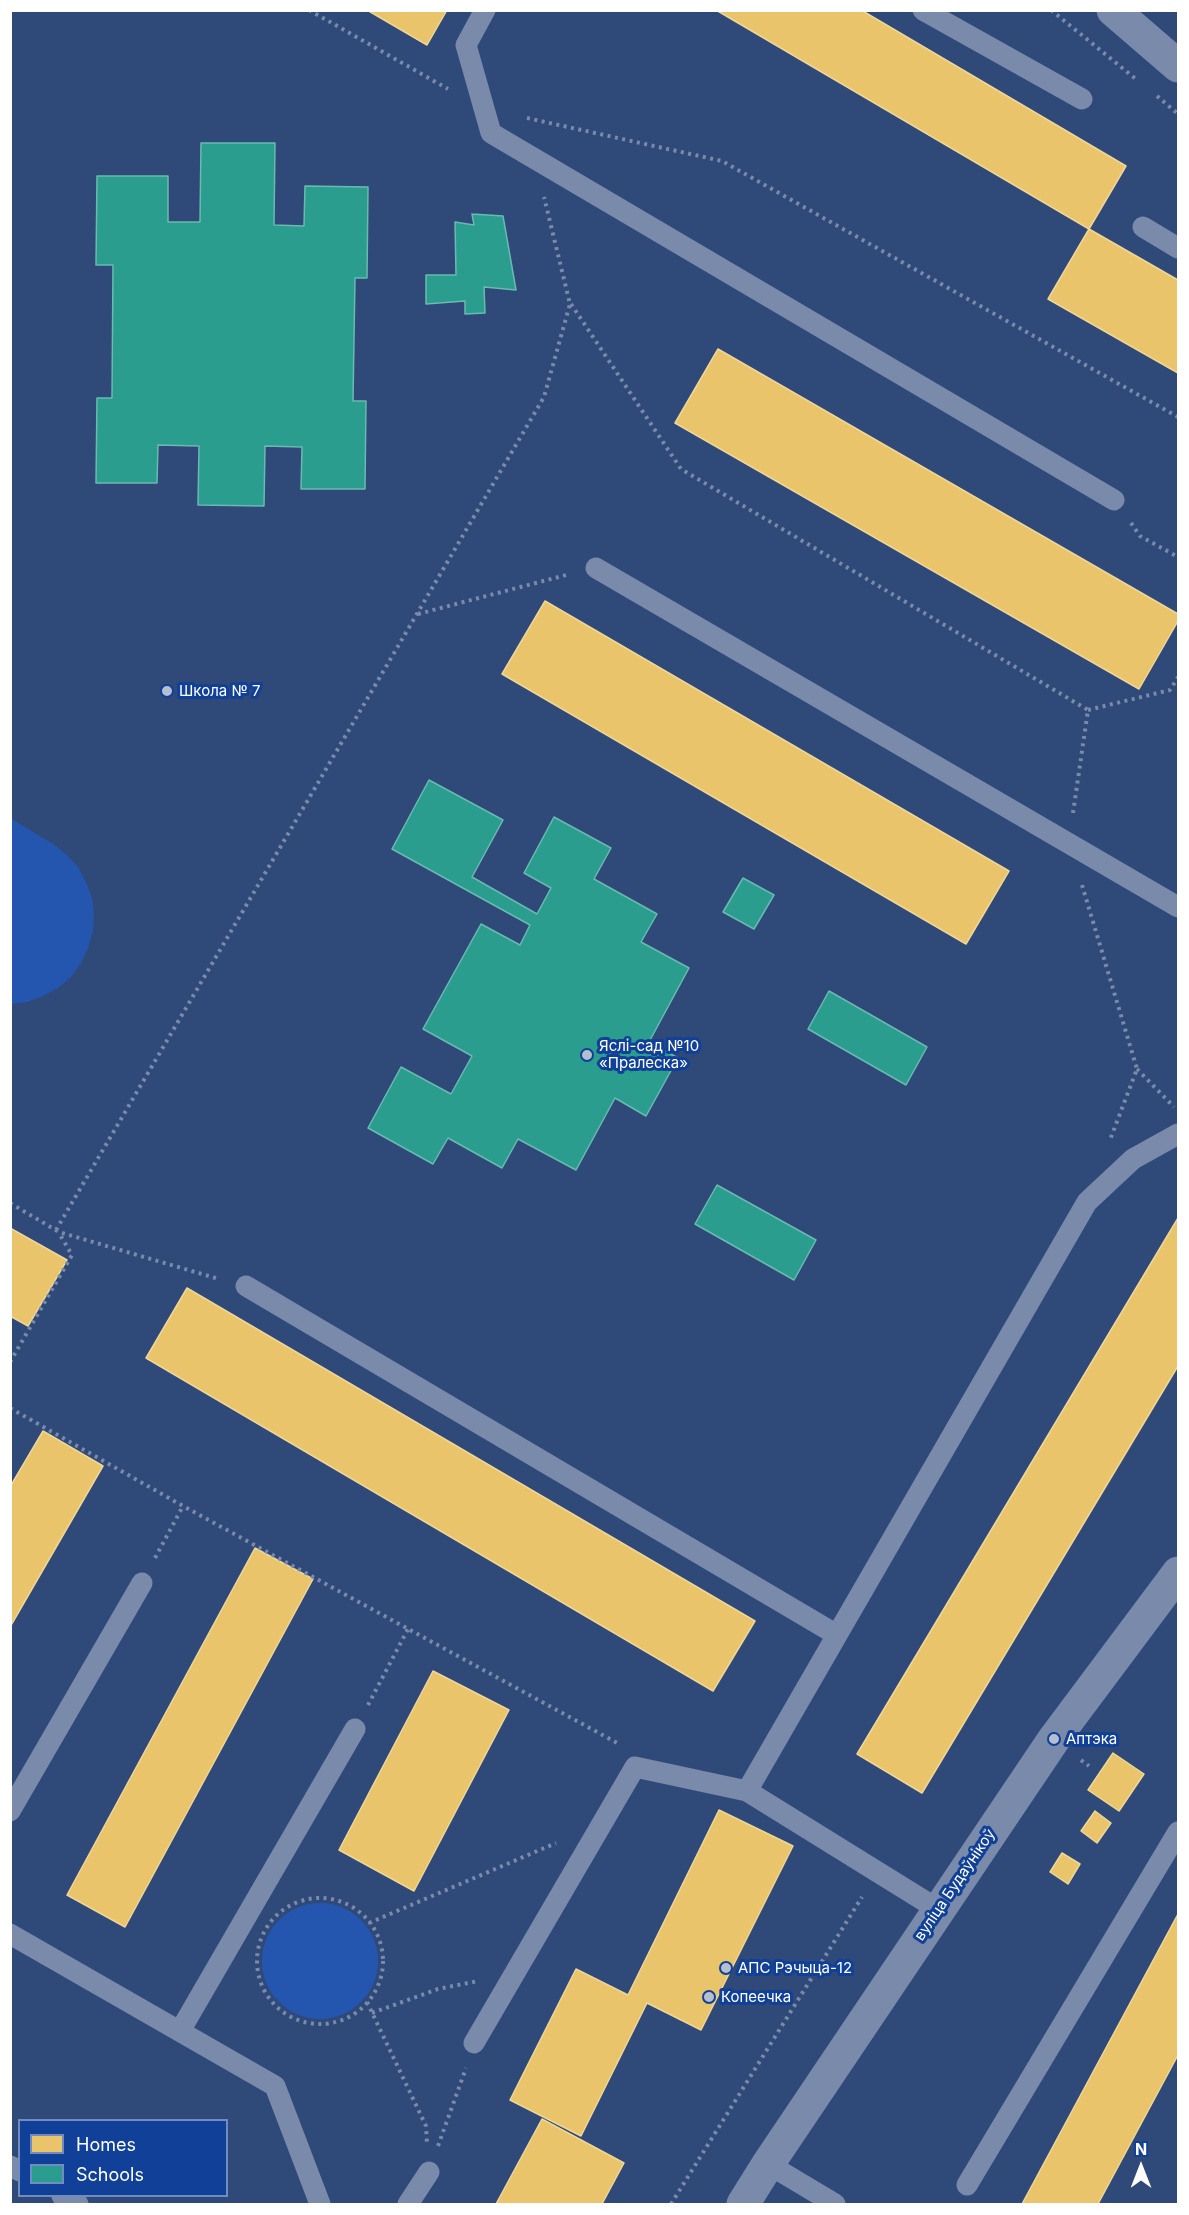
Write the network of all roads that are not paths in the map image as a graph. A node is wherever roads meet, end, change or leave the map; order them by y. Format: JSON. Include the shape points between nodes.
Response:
{"nodes":[{"id":1,"x":485,"y":10,"type":"edge"},
{"id":2,"x":923,"y":10,"type":"edge"},
{"id":3,"x":1113,"y":10,"type":"edge"},
{"id":4,"x":1179,"y":66,"type":"edge"},
{"id":5,"x":1082,"y":99,"type":"dead end"},
{"id":6,"x":1143,"y":227,"type":"dead end"},
{"id":7,"x":1179,"y":248,"type":"edge"},
{"id":8,"x":1114,"y":500,"type":"road end"},
{"id":9,"x":596,"y":568,"type":"road end"},
{"id":10,"x":1179,"y":907,"type":"edge"},
{"id":11,"x":1179,"y":1134,"type":"edge"},
{"id":12,"x":246,"y":1286,"type":"road end"},
{"id":13,"x":1179,"y":1573,"type":"edge"},
{"id":14,"x":142,"y":1583,"type":"road end"},
{"id":15,"x":837,"y":1635,"type":"junction"},
{"id":16,"x":355,"y":1729,"type":"road end"},
{"id":17,"x":747,"y":1791,"type":"junction"},
{"id":18,"x":10,"y":1811,"type":"edge"},
{"id":19,"x":1179,"y":1832,"type":"edge"},
{"id":20,"x":939,"y":1910,"type":"junction"},
{"id":21,"x":10,"y":1934,"type":"edge"},
{"id":22,"x":180,"y":2031,"type":"junction"},
{"id":23,"x":474,"y":2043,"type":"road end"},
{"id":24,"x":768,"y":2164,"type":"junction"},
{"id":25,"x":429,"y":2172,"type":"road end"},
{"id":26,"x":967,"y":2185,"type":"dead end"},
{"id":27,"x":64,"y":2197,"type":"edge"},
{"id":28,"x":78,"y":2205,"type":"edge"},
{"id":29,"x":320,"y":2205,"type":"edge"},
{"id":30,"x":408,"y":2205,"type":"edge"},
{"id":31,"x":743,"y":2205,"type":"edge"},
{"id":32,"x":835,"y":2205,"type":"edge"}],
"edges":[{"from":1,"to":8,"type":"lane","via":[[466,45],[490,133]]},
{"from":2,"to":5,"type":"lane"},
{"from":3,"to":4,"type":"street"},
{"from":6,"to":7,"type":"lane"},
{"from":9,"to":10,"type":"lane"},
{"from":11,"to":15,"type":"lane","via":[[1133,1159],[1087,1202]]},
{"from":12,"to":15,"type":"lane"},
{"from":13,"to":20,"type":"street","name":"вуліца Будаўнікоў","via":[[1054,1739]]},
{"from":14,"to":18,"type":"lane"},
{"from":15,"to":17,"type":"lane"},
{"from":16,"to":22,"type":"lane"},
{"from":17,"to":20,"type":"lane"},
{"from":17,"to":23,"type":"lane","via":[[635,1767]]},
{"from":19,"to":26,"type":"lane"},
{"from":20,"to":24,"type":"street","name":"вуліца Будаўнікоў"},
{"from":21,"to":22,"type":"lane"},
{"from":22,"to":29,"type":"lane","via":[[275,2086]]},
{"from":24,"to":31,"type":"street","name":"вуліца Будаўнікоў"},
{"from":24,"to":32,"type":"lane"},
{"from":25,"to":30,"type":"lane"},
{"from":27,"to":28,"type":"lane"}]}
